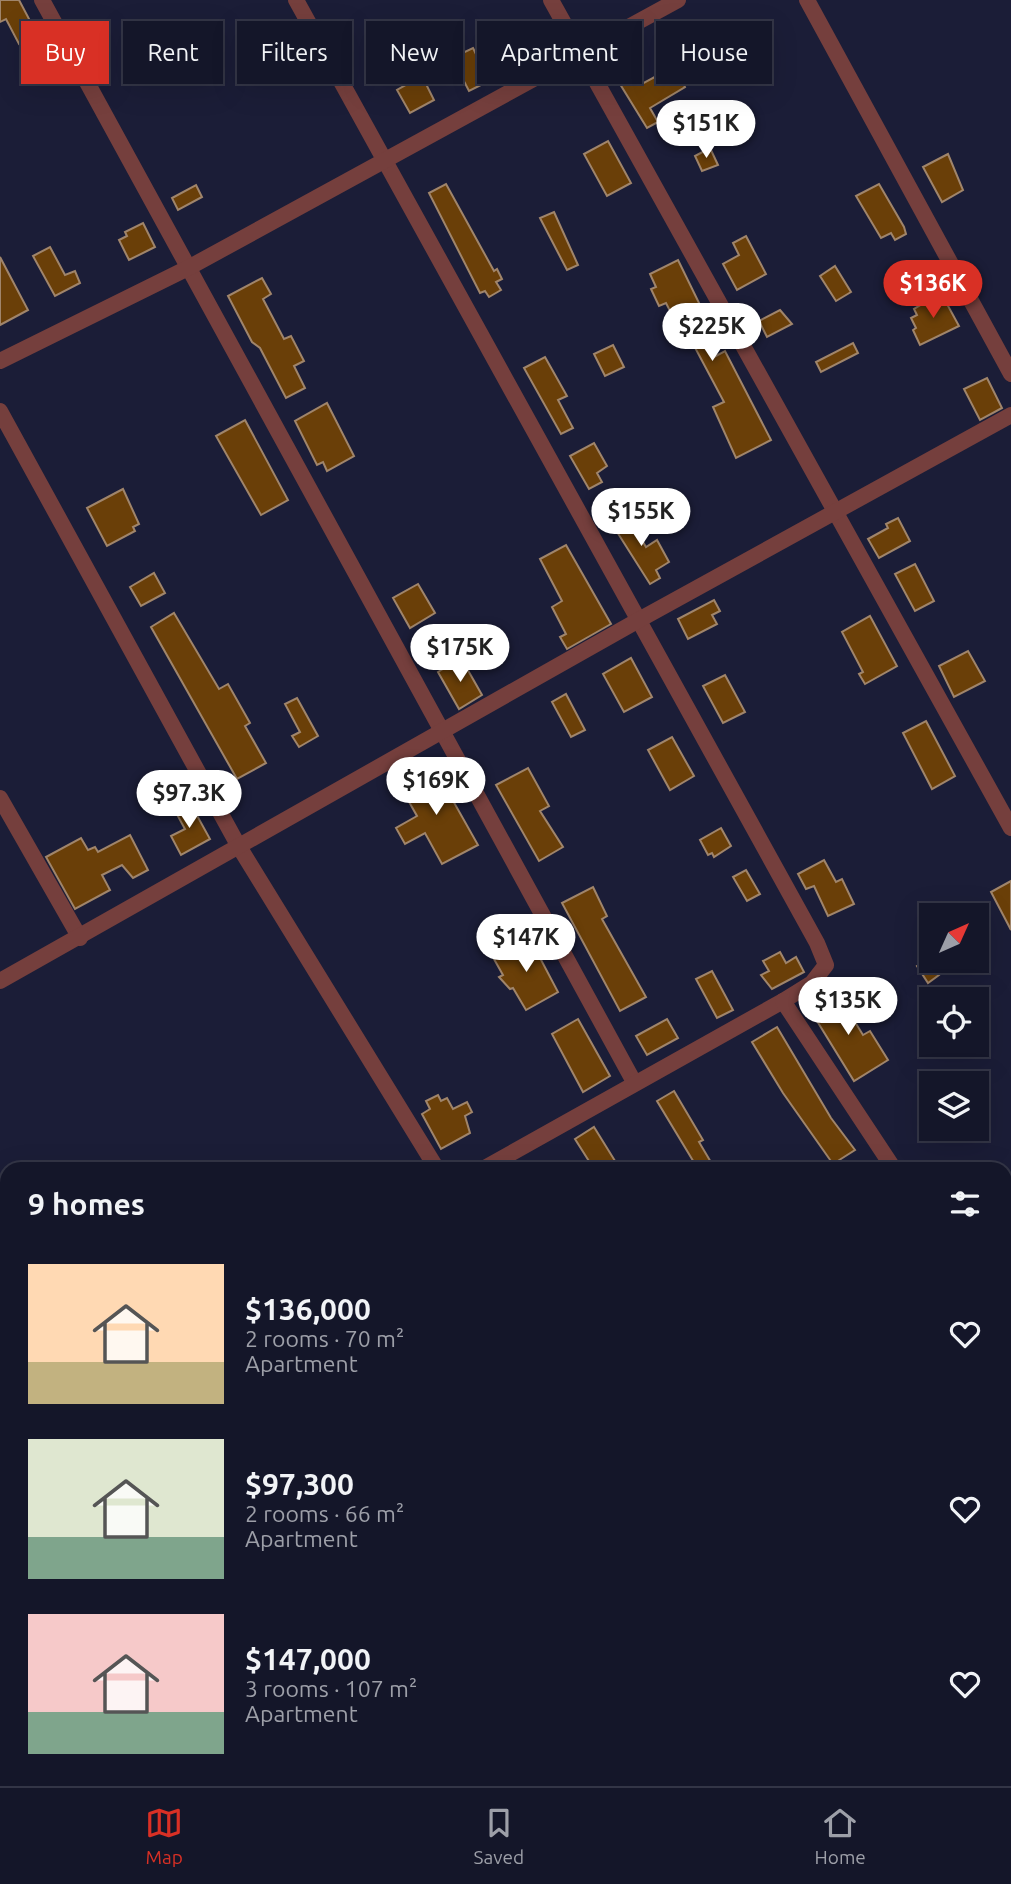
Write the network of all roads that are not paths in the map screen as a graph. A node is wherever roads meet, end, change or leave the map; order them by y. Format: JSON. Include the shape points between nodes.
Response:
{"nodes":[{"id":1,"x":42,"y":0,"type":"edge"},
{"id":2,"x":296,"y":0,"type":"edge"},
{"id":3,"x":551,"y":0,"type":"edge"},
{"id":4,"x":678,"y":0,"type":"edge"},
{"id":5,"x":807,"y":0,"type":"edge"},
{"id":6,"x":562,"y":21,"type":"edge"},
{"id":7,"x":640,"y":21,"type":"edge"},
{"id":8,"x":525,"y":84,"type":"edge"},
{"id":9,"x":597,"y":84,"type":"edge"},
{"id":10,"x":385,"y":161,"type":"junction"},
{"id":11,"x":188,"y":268,"type":"junction"},
{"id":12,"x":0,"y":361,"type":"edge"},
{"id":13,"x":1011,"y":374,"type":"edge"},
{"id":14,"x":0,"y":411,"type":"edge"},
{"id":15,"x":1011,"y":415,"type":"edge"},
{"id":16,"x":834,"y":514,"type":"junction"},
{"id":17,"x":637,"y":621,"type":"junction"},
{"id":18,"x":440,"y":732,"type":"junction"},
{"id":19,"x":0,"y":798,"type":"edge"},
{"id":20,"x":1011,"y":828,"type":"edge"},
{"id":21,"x":238,"y":845,"type":"junction"},
{"id":22,"x":80,"y":937,"type":"junction"},
{"id":23,"x":0,"y":981,"type":"edge"},
{"id":24,"x":783,"y":1001,"type":"junction"},
{"id":25,"x":634,"y":1082,"type":"junction"},
{"id":26,"x":433,"y":1162,"type":"edge"},
{"id":27,"x":495,"y":1162,"type":"edge"},
{"id":28,"x":889,"y":1162,"type":"edge"}],
"edges":[{"from":1,"to":11,"type":"street"},
{"from":2,"to":10,"type":"street"},
{"from":3,"to":6,"type":"street"},
{"from":4,"to":7,"type":"street"},
{"from":5,"to":13,"type":"street"},
{"from":8,"to":10,"type":"street"},
{"from":9,"to":16,"type":"street"},
{"from":10,"to":11,"type":"street"},
{"from":10,"to":17,"type":"street"},
{"from":11,"to":12,"type":"street"},
{"from":11,"to":18,"type":"street"},
{"from":14,"to":21,"type":"street"},
{"from":15,"to":16,"type":"street"},
{"from":16,"to":17,"type":"street"},
{"from":16,"to":20,"type":"street"},
{"from":17,"to":18,"type":"street"},
{"from":17,"to":24,"type":"street","via":[[826,965],[812,983]]},
{"from":18,"to":21,"type":"street"},
{"from":18,"to":25,"type":"street"},
{"from":19,"to":22,"type":"street"},
{"from":21,"to":22,"type":"street"},
{"from":21,"to":26,"type":"street"},
{"from":22,"to":23,"type":"street"},
{"from":24,"to":25,"type":"street"},
{"from":24,"to":28,"type":"street"},
{"from":25,"to":27,"type":"street"}]}
